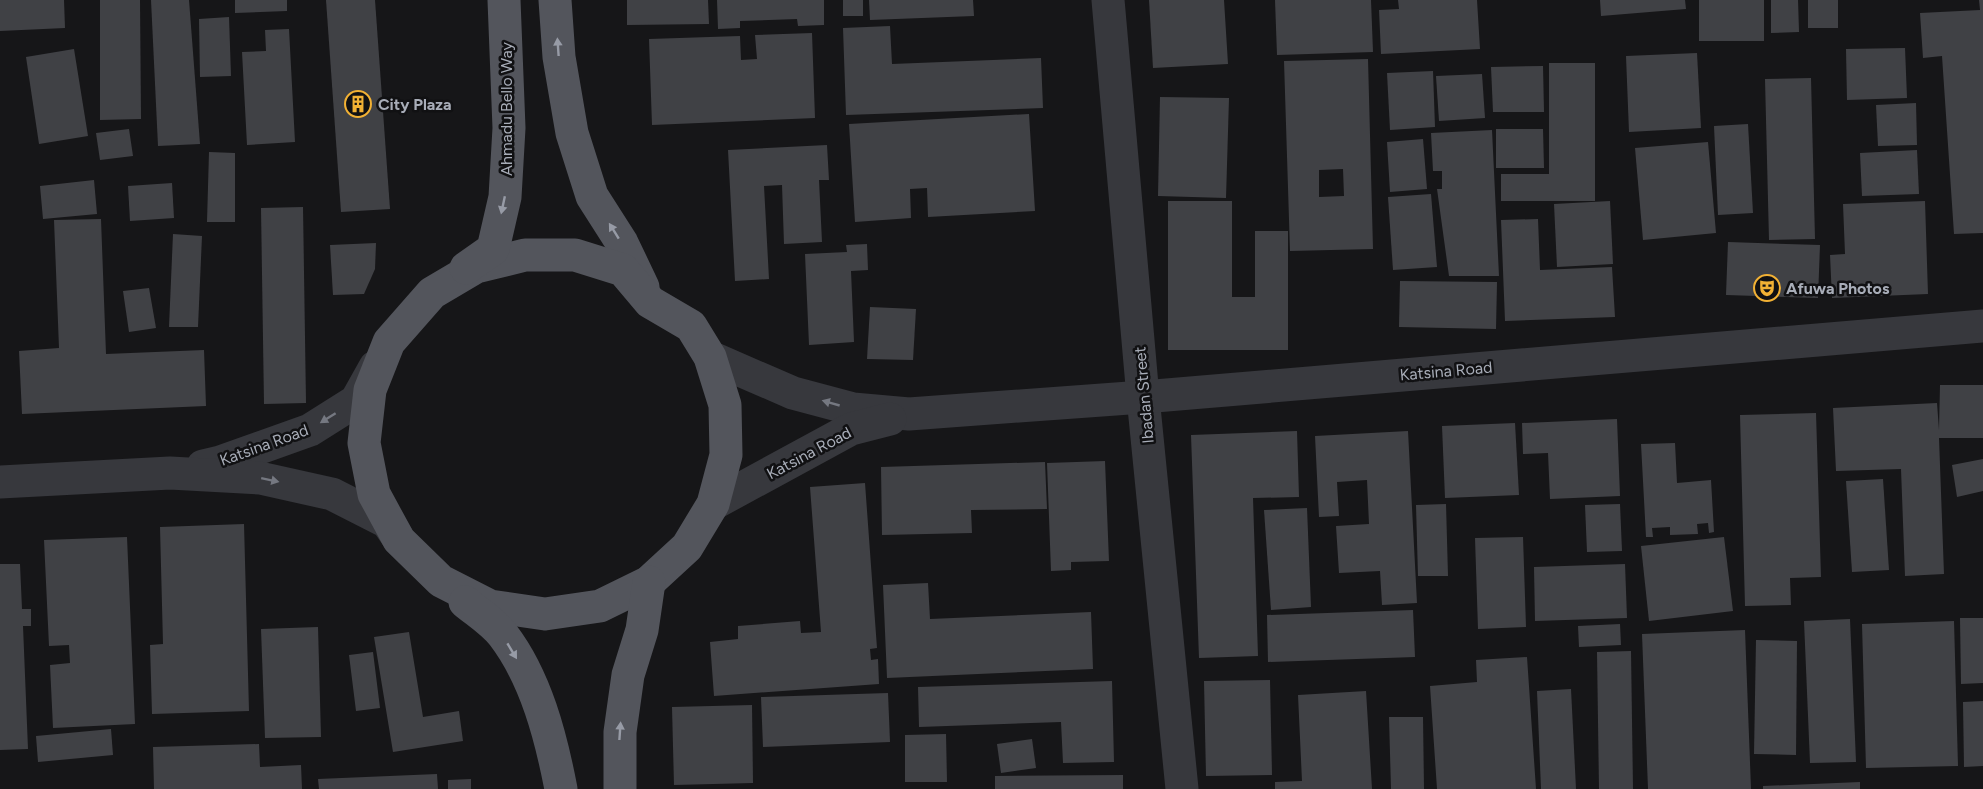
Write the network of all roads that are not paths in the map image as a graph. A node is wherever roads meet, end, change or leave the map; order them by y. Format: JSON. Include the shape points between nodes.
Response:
{"nodes":[{"id":1,"x":504,"y":0,"type":"edge"},
{"id":2,"x":555,"y":0,"type":"edge"},
{"id":3,"x":1108,"y":0,"type":"edge"},
{"id":4,"x":432,"y":293,"type":"junction"},
{"id":5,"x":650,"y":302,"type":"junction"},
{"id":6,"x":1983,"y":326,"type":"edge"},
{"id":7,"x":389,"y":342,"type":"junction"},
{"id":8,"x":710,"y":357,"type":"junction"},
{"id":9,"x":1143,"y":397,"type":"junction"},
{"id":10,"x":909,"y":414,"type":"junction"},
{"id":11,"x":170,"y":473,"type":"junction"},
{"id":12,"x":0,"y":482,"type":"edge"},
{"id":13,"x":713,"y":504,"type":"junction"},
{"id":14,"x":399,"y":540,"type":"junction"},
{"id":15,"x":441,"y":581,"type":"junction"},
{"id":16,"x":649,"y":582,"type":"junction"},
{"id":17,"x":561,"y":789,"type":"edge"},
{"id":18,"x":620,"y":789,"type":"edge"},
{"id":19,"x":1182,"y":789,"type":"edge"}],
"edges":[{"from":1,"to":4,"type":"main road","name":"Ahmadu Bello Way","one_way":true,"via":[[509,128],[505,197],[493,249]]},
{"from":5,"to":2,"type":"main road","one_way":true,"via":[[622,243],[592,196],[585,175],[564,89]]},
{"from":3,"to":9,"type":"street","name":"Ibadan Street"},
{"from":4,"to":5,"type":"main road","via":[[476,267],[525,255],[575,255],[623,270]]},
{"from":4,"to":7,"type":"main road"},
{"from":5,"to":8,"type":"main road","via":[[691,326]]},
{"from":6,"to":9,"type":"street","name":"Katsina Road"},
{"from":7,"to":11,"type":"street","name":"Katsina Road","one_way":true,"via":[[356,401],[309,430],[220,462]]},
{"from":7,"to":14,"type":"main road","via":[[370,390],[364,443],[374,494]]},
{"from":10,"to":8,"type":"street","name":"Katsina Road","one_way":true,"via":[[853,409],[793,393]]},
{"from":8,"to":13,"type":"main road","via":[[725,405],[726,455]]},
{"from":9,"to":10,"type":"street","name":"Katsina Road"},
{"from":9,"to":19,"type":"street","name":"Ibadan Street"},
{"from":10,"to":13,"type":"street","name":"Katsina Road","via":[[851,429]]},
{"from":11,"to":12,"type":"street","name":"Katsina Road"},
{"from":11,"to":14,"type":"street","name":"Katsina Road","one_way":true,"via":[[260,478],[332,494],[387,522]]},
{"from":13,"to":16,"type":"main road","via":[[687,547]]},
{"from":14,"to":15,"type":"main road"},
{"from":15,"to":16,"type":"main road","via":[[490,606],[545,614],[600,606]]},
{"from":15,"to":17,"type":"main road","one_way":true,"via":[[502,634],[530,681],[552,743]]},
{"from":18,"to":16,"type":"main road","one_way":true,"via":[[620,732],[626,686],[642,630]]}]}
